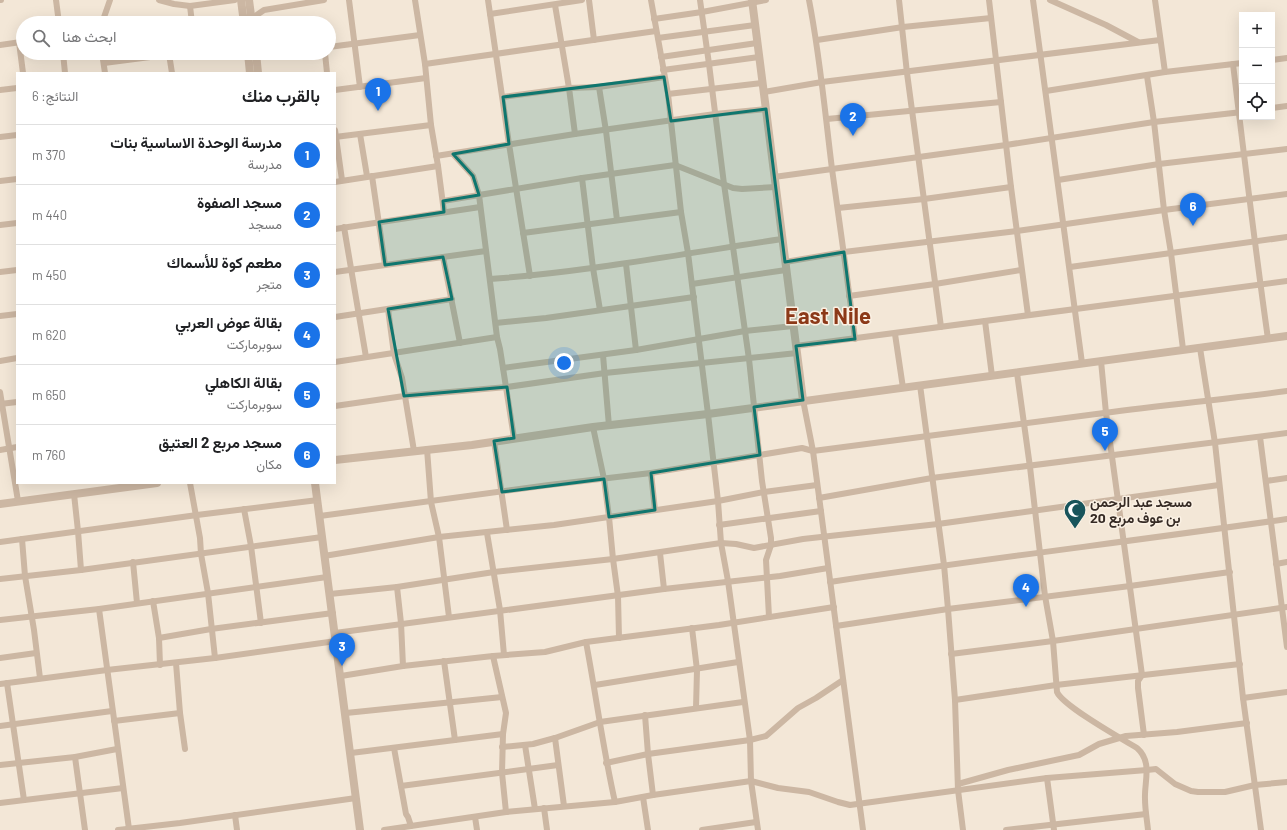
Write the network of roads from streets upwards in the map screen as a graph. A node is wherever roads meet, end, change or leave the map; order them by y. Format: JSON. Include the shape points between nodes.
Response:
{"nodes":[{"id":1,"x":56,"y":0,"type":"edge"},
{"id":2,"x":110,"y":0,"type":"edge"},
{"id":3,"x":159,"y":0,"type":"edge"},
{"id":4,"x":235,"y":0,"type":"edge"},
{"id":5,"x":241,"y":0,"type":"edge"},
{"id":6,"x":249,"y":0,"type":"edge"},
{"id":7,"x":324,"y":0,"type":"edge"},
{"id":8,"x":349,"y":0,"type":"edge"},
{"id":9,"x":415,"y":0,"type":"edge"},
{"id":10,"x":488,"y":0,"type":"edge"},
{"id":11,"x":582,"y":0,"type":"edge"},
{"id":12,"x":589,"y":0,"type":"edge"},
{"id":13,"x":651,"y":0,"type":"edge"},
{"id":14,"x":700,"y":0,"type":"edge"},
{"id":15,"x":766,"y":0,"type":"edge"},
{"id":16,"x":809,"y":0,"type":"edge"},
{"id":17,"x":899,"y":0,"type":"edge"},
{"id":18,"x":989,"y":0,"type":"edge"},
{"id":19,"x":1033,"y":0,"type":"edge"},
{"id":20,"x":1050,"y":0,"type":"edge"},
{"id":21,"x":1155,"y":0,"type":"edge"},
{"id":22,"x":752,"y":1,"type":"edge"},
{"id":23,"x":554,"y":5,"type":"junction"},
{"id":24,"x":190,"y":6,"type":"junction"},
{"id":25,"x":702,"y":12,"type":"junction"},
{"id":26,"x":490,"y":14,"type":"junction"},
{"id":27,"x":58,"y":16,"type":"edge"},
{"id":28,"x":104,"y":16,"type":"edge"},
{"id":29,"x":191,"y":16,"type":"edge"},
{"id":30,"x":247,"y":16,"type":"edge"},
{"id":31,"x":249,"y":16,"type":"edge"},
{"id":32,"x":256,"y":16,"type":"edge"},
{"id":33,"x":991,"y":18,"type":"junction"},
{"id":34,"x":654,"y":19,"type":"junction"},
{"id":35,"x":755,"y":25,"type":"junction"},
{"id":36,"x":903,"y":27,"type":"junction"},
{"id":37,"x":656,"y":31,"type":"junction"},
{"id":38,"x":705,"y":32,"type":"junction"},
{"id":39,"x":420,"y":35,"type":"junction"},
{"id":40,"x":658,"y":38,"type":"junction"},
{"id":41,"x":594,"y":40,"type":"junction"},
{"id":42,"x":817,"y":40,"type":"junction"},
{"id":43,"x":1160,"y":40,"type":"junction"},
{"id":44,"x":1138,"y":42,"type":"junction"},
{"id":45,"x":16,"y":43,"type":"edge"},
{"id":46,"x":757,"y":43,"type":"junction"},
{"id":47,"x":355,"y":44,"type":"junction"},
{"id":48,"x":0,"y":45,"type":"edge"},
{"id":49,"x":561,"y":45,"type":"junction"},
{"id":50,"x":336,"y":46,"type":"edge"},
{"id":51,"x":708,"y":50,"type":"junction"},
{"id":52,"x":496,"y":53,"type":"junction"},
{"id":53,"x":1041,"y":54,"type":"junction"},
{"id":54,"x":661,"y":57,"type":"junction"},
{"id":55,"x":759,"y":57,"type":"junction"},
{"id":56,"x":1287,"y":58,"type":"edge"},
{"id":57,"x":22,"y":60,"type":"edge"},
{"id":58,"x":64,"y":60,"type":"edge"},
{"id":59,"x":103,"y":60,"type":"edge"},
{"id":60,"x":126,"y":60,"type":"edge"},
{"id":61,"x":170,"y":60,"type":"edge"},
{"id":62,"x":249,"y":60,"type":"edge"},
{"id":63,"x":257,"y":60,"type":"edge"},
{"id":64,"x":326,"y":60,"type":"edge"},
{"id":65,"x":997,"y":60,"type":"junction"},
{"id":66,"x":1275,"y":60,"type":"edge"},
{"id":67,"x":104,"y":63,"type":"junction"},
{"id":68,"x":1239,"y":63,"type":"edge"},
{"id":69,"x":425,"y":64,"type":"junction"},
{"id":70,"x":710,"y":64,"type":"junction"},
{"id":71,"x":1233,"y":64,"type":"junction"},
{"id":72,"x":663,"y":70,"type":"junction"},
{"id":73,"x":23,"y":72,"type":"edge"},
{"id":74,"x":65,"y":72,"type":"edge"},
{"id":75,"x":105,"y":72,"type":"edge"},
{"id":76,"x":172,"y":72,"type":"edge"},
{"id":77,"x":250,"y":72,"type":"edge"},
{"id":78,"x":258,"y":72,"type":"edge"},
{"id":79,"x":327,"y":72,"type":"edge"},
{"id":80,"x":1165,"y":72,"type":"junction"},
{"id":81,"x":907,"y":73,"type":"junction"},
{"id":82,"x":1147,"y":76,"type":"junction"},
{"id":83,"x":664,"y":77,"type":"junction"},
{"id":84,"x":426,"y":78,"type":"junction"},
{"id":85,"x":822,"y":82,"type":"junction"},
{"id":86,"x":762,"y":83,"type":"junction"},
{"id":87,"x":360,"y":87,"type":"junction"},
{"id":88,"x":599,"y":87,"type":"junction"},
{"id":89,"x":16,"y":88,"type":"edge"},
{"id":90,"x":569,"y":88,"type":"junction"},
{"id":91,"x":712,"y":88,"type":"junction"},
{"id":92,"x":0,"y":90,"type":"edge"},
{"id":93,"x":336,"y":90,"type":"edge"},
{"id":94,"x":1046,"y":91,"type":"junction"},
{"id":95,"x":764,"y":92,"type":"junction"},
{"id":96,"x":668,"y":94,"type":"junction"},
{"id":97,"x":502,"y":97,"type":"junction"},
{"id":98,"x":1001,"y":102,"type":"junction"},
{"id":99,"x":1239,"y":105,"type":"edge"},
{"id":100,"x":1287,"y":106,"type":"edge"},
{"id":101,"x":1275,"y":108,"type":"edge"},
{"id":102,"x":766,"y":109,"type":"junction"},
{"id":103,"x":913,"y":111,"type":"junction"},
{"id":104,"x":1239,"y":112,"type":"edge"},
{"id":105,"x":715,"y":114,"type":"junction"},
{"id":106,"x":827,"y":119,"type":"junction"},
{"id":107,"x":1241,"y":120,"type":"edge"},
{"id":108,"x":671,"y":121,"type":"junction"},
{"id":109,"x":1154,"y":122,"type":"junction"},
{"id":110,"x":431,"y":125,"type":"junction"},
{"id":111,"x":606,"y":131,"type":"junction"},
{"id":112,"x":360,"y":134,"type":"junction"},
{"id":113,"x":575,"y":134,"type":"junction"},
{"id":114,"x":16,"y":135,"type":"edge"},
{"id":115,"x":0,"y":137,"type":"edge"},
{"id":116,"x":336,"y":137,"type":"edge"},
{"id":117,"x":1053,"y":137,"type":"junction"},
{"id":118,"x":509,"y":144,"type":"junction"},
{"id":119,"x":1006,"y":145,"type":"junction"},
{"id":120,"x":1287,"y":149,"type":"edge"},
{"id":121,"x":453,"y":154,"type":"junction"},
{"id":122,"x":1244,"y":155,"type":"junction"},
{"id":123,"x":436,"y":156,"type":"junction"},
{"id":124,"x":919,"y":157,"type":"junction"},
{"id":125,"x":1159,"y":164,"type":"junction"},
{"id":126,"x":675,"y":165,"type":"junction"},
{"id":127,"x":438,"y":166,"type":"junction"},
{"id":128,"x":832,"y":169,"type":"junction"},
{"id":129,"x":611,"y":174,"type":"junction"},
{"id":130,"x":370,"y":176,"type":"junction"},
{"id":131,"x":774,"y":177,"type":"junction"},
{"id":132,"x":582,"y":178,"type":"junction"},
{"id":133,"x":16,"y":179,"type":"edge"},
{"id":134,"x":1058,"y":180,"type":"junction"},
{"id":135,"x":0,"y":181,"type":"edge"},
{"id":136,"x":338,"y":181,"type":"edge"},
{"id":137,"x":724,"y":184,"type":"junction"},
{"id":138,"x":776,"y":187,"type":"junction"},
{"id":139,"x":1011,"y":187,"type":"junction"},
{"id":140,"x":516,"y":189,"type":"junction"},
{"id":141,"x":479,"y":194,"type":"junction"},
{"id":142,"x":1287,"y":194,"type":"edge"},
{"id":143,"x":924,"y":199,"type":"junction"},
{"id":144,"x":1250,"y":199,"type":"junction"},
{"id":145,"x":443,"y":201,"type":"junction"},
{"id":146,"x":480,"y":207,"type":"junction"},
{"id":147,"x":838,"y":208,"type":"junction"},
{"id":148,"x":1164,"y":210,"type":"junction"},
{"id":149,"x":444,"y":212,"type":"junction"},
{"id":150,"x":681,"y":212,"type":"junction"},
{"id":151,"x":617,"y":220,"type":"junction"},
{"id":152,"x":380,"y":222,"type":"junction"},
{"id":153,"x":16,"y":223,"type":"edge"},
{"id":154,"x":588,"y":224,"type":"junction"},
{"id":155,"x":1064,"y":224,"type":"junction"},
{"id":156,"x":0,"y":226,"type":"edge"},
{"id":157,"x":344,"y":227,"type":"junction"},
{"id":158,"x":336,"y":229,"type":"edge"},
{"id":159,"x":1017,"y":231,"type":"junction"},
{"id":160,"x":523,"y":233,"type":"junction"},
{"id":161,"x":1287,"y":237,"type":"edge"},
{"id":162,"x":782,"y":240,"type":"junction"},
{"id":163,"x":1254,"y":241,"type":"junction"},
{"id":164,"x":930,"y":242,"type":"junction"},
{"id":165,"x":733,"y":246,"type":"junction"},
{"id":166,"x":486,"y":251,"type":"junction"},
{"id":167,"x":844,"y":252,"type":"junction"},
{"id":168,"x":688,"y":253,"type":"junction"},
{"id":169,"x":1171,"y":253,"type":"junction"},
{"id":170,"x":443,"y":257,"type":"junction"},
{"id":171,"x":626,"y":264,"type":"junction"},
{"id":172,"x":385,"y":265,"type":"junction"},
{"id":173,"x":786,"y":266,"type":"junction"},
{"id":174,"x":1070,"y":267,"type":"junction"},
{"id":175,"x":593,"y":268,"type":"junction"},
{"id":176,"x":16,"y":270,"type":"edge"},
{"id":177,"x":351,"y":270,"type":"junction"},
{"id":178,"x":1022,"y":270,"type":"junction"},
{"id":179,"x":0,"y":272,"type":"edge"},
{"id":180,"x":336,"y":272,"type":"edge"},
{"id":181,"x":530,"y":276,"type":"junction"},
{"id":182,"x":737,"y":278,"type":"junction"},
{"id":183,"x":490,"y":279,"type":"junction"},
{"id":184,"x":1287,"y":282,"type":"edge"},
{"id":185,"x":692,"y":284,"type":"junction"},
{"id":186,"x":935,"y":284,"type":"junction"},
{"id":187,"x":1260,"y":285,"type":"junction"},
{"id":188,"x":850,"y":296,"type":"junction"},
{"id":189,"x":1176,"y":296,"type":"junction"},
{"id":190,"x":694,"y":297,"type":"junction"},
{"id":191,"x":452,"y":299,"type":"junction"},
{"id":192,"x":631,"y":306,"type":"junction"},
{"id":193,"x":388,"y":309,"type":"junction"},
{"id":194,"x":600,"y":310,"type":"junction"},
{"id":195,"x":1075,"y":310,"type":"junction"},
{"id":196,"x":16,"y":314,"type":"edge"},
{"id":197,"x":359,"y":314,"type":"junction"},
{"id":198,"x":1028,"y":315,"type":"junction"},
{"id":199,"x":0,"y":316,"type":"edge"},
{"id":200,"x":336,"y":317,"type":"edge"},
{"id":201,"x":985,"y":321,"type":"junction"},
{"id":202,"x":496,"y":323,"type":"junction"},
{"id":203,"x":793,"y":326,"type":"junction"},
{"id":204,"x":941,"y":327,"type":"junction"},
{"id":205,"x":745,"y":331,"type":"junction"},
{"id":206,"x":895,"y":334,"type":"junction"},
{"id":207,"x":1287,"y":336,"type":"edge"},
{"id":208,"x":497,"y":337,"type":"junction"},
{"id":209,"x":855,"y":339,"type":"junction"},
{"id":210,"x":1268,"y":339,"type":"junction"},
{"id":211,"x":698,"y":340,"type":"junction"},
{"id":212,"x":460,"y":343,"type":"junction"},
{"id":213,"x":1200,"y":348,"type":"junction"},
{"id":214,"x":1183,"y":349,"type":"junction"},
{"id":215,"x":636,"y":350,"type":"junction"},
{"id":216,"x":796,"y":350,"type":"junction"},
{"id":217,"x":394,"y":354,"type":"junction"},
{"id":218,"x":603,"y":355,"type":"junction"},
{"id":219,"x":366,"y":357,"type":"junction"},
{"id":220,"x":16,"y":358,"type":"edge"},
{"id":221,"x":748,"y":359,"type":"junction"},
{"id":222,"x":0,"y":361,"type":"edge"},
{"id":223,"x":1101,"y":361,"type":"junction"},
{"id":224,"x":336,"y":362,"type":"edge"},
{"id":225,"x":701,"y":363,"type":"junction"},
{"id":226,"x":1082,"y":363,"type":"junction"},
{"id":227,"x":503,"y":368,"type":"junction"},
{"id":228,"x":605,"y":373,"type":"junction"},
{"id":229,"x":1018,"y":373,"type":"junction"},
{"id":230,"x":992,"y":376,"type":"junction"},
{"id":231,"x":920,"y":385,"type":"junction"},
{"id":232,"x":507,"y":388,"type":"junction"},
{"id":233,"x":903,"y":388,"type":"junction"},
{"id":234,"x":1287,"y":391,"type":"edge"},
{"id":235,"x":0,"y":392,"type":"edge"},
{"id":236,"x":404,"y":396,"type":"junction"},
{"id":237,"x":803,"y":400,"type":"junction"},
{"id":238,"x":16,"y":402,"type":"edge"},
{"id":239,"x":1208,"y":402,"type":"junction"},
{"id":240,"x":1,"y":404,"type":"edge"},
{"id":241,"x":336,"y":406,"type":"edge"},
{"id":242,"x":754,"y":407,"type":"junction"},
{"id":243,"x":1106,"y":413,"type":"junction"},
{"id":244,"x":708,"y":414,"type":"junction"},
{"id":245,"x":1024,"y":424,"type":"junction"},
{"id":246,"x":609,"y":426,"type":"junction"},
{"id":247,"x":593,"y":427,"type":"junction"},
{"id":248,"x":1287,"y":433,"type":"edge"},
{"id":249,"x":927,"y":437,"type":"junction"},
{"id":250,"x":1260,"y":437,"type":"junction"},
{"id":251,"x":514,"y":438,"type":"junction"},
{"id":252,"x":494,"y":441,"type":"junction"},
{"id":253,"x":1214,"y":443,"type":"junction"},
{"id":254,"x":16,"y":447,"type":"edge"},
{"id":255,"x":10,"y":448,"type":"junction"},
{"id":256,"x":427,"y":449,"type":"junction"},
{"id":257,"x":0,"y":450,"type":"edge"},
{"id":258,"x":414,"y":451,"type":"junction"},
{"id":259,"x":812,"y":451,"type":"junction"},
{"id":260,"x":760,"y":455,"type":"junction"},
{"id":261,"x":1111,"y":456,"type":"junction"},
{"id":262,"x":336,"y":460,"type":"edge"},
{"id":263,"x":713,"y":464,"type":"junction"},
{"id":264,"x":1030,"y":467,"type":"junction"},
{"id":265,"x":651,"y":473,"type":"junction"},
{"id":266,"x":932,"y":478,"type":"junction"},
{"id":267,"x":1287,"y":478,"type":"edge"},
{"id":268,"x":604,"y":479,"type":"junction"},
{"id":269,"x":1266,"y":481,"type":"junction"},
{"id":270,"x":143,"y":484,"type":"edge"},
{"id":271,"x":190,"y":484,"type":"edge"},
{"id":272,"x":315,"y":484,"type":"edge"},
{"id":273,"x":1219,"y":484,"type":"junction"},
{"id":274,"x":817,"y":485,"type":"junction"},
{"id":275,"x":116,"y":486,"type":"edge"},
{"id":276,"x":502,"y":492,"type":"junction"},
{"id":277,"x":764,"y":492,"type":"junction"},
{"id":278,"x":74,"y":494,"type":"junction"},
{"id":279,"x":819,"y":498,"type":"junction"},
{"id":280,"x":1117,"y":499,"type":"junction"},
{"id":281,"x":318,"y":500,"type":"junction"},
{"id":282,"x":18,"y":501,"type":"junction"},
{"id":283,"x":718,"y":501,"type":"junction"},
{"id":284,"x":431,"y":502,"type":"junction"},
{"id":285,"x":0,"y":504,"type":"edge"},
{"id":286,"x":244,"y":509,"type":"junction"},
{"id":287,"x":655,"y":510,"type":"junction"},
{"id":288,"x":821,"y":511,"type":"junction"},
{"id":289,"x":1035,"y":511,"type":"junction"},
{"id":290,"x":197,"y":515,"type":"junction"},
{"id":291,"x":320,"y":516,"type":"junction"},
{"id":292,"x":609,"y":517,"type":"junction"},
{"id":293,"x":768,"y":517,"type":"junction"},
{"id":294,"x":1287,"y":519,"type":"edge"},
{"id":295,"x":1270,"y":521,"type":"junction"},
{"id":296,"x":938,"y":524,"type":"junction"},
{"id":297,"x":719,"y":525,"type":"junction"},
{"id":298,"x":1224,"y":528,"type":"junction"},
{"id":299,"x":507,"y":530,"type":"junction"},
{"id":300,"x":78,"y":531,"type":"junction"},
{"id":301,"x":487,"y":533,"type":"junction"},
{"id":302,"x":824,"y":536,"type":"junction"},
{"id":303,"x":322,"y":537,"type":"junction"},
{"id":304,"x":439,"y":537,"type":"junction"},
{"id":305,"x":22,"y":539,"type":"junction"},
{"id":306,"x":0,"y":542,"type":"edge"},
{"id":307,"x":1124,"y":542,"type":"junction"},
{"id":308,"x":721,"y":543,"type":"junction"},
{"id":309,"x":771,"y":545,"type":"junction"},
{"id":310,"x":251,"y":546,"type":"junction"},
{"id":311,"x":1040,"y":552,"type":"junction"},
{"id":312,"x":660,"y":553,"type":"junction"},
{"id":313,"x":201,"y":554,"type":"junction"},
{"id":314,"x":324,"y":556,"type":"junction"},
{"id":315,"x":613,"y":559,"type":"junction"},
{"id":316,"x":133,"y":562,"type":"junction"},
{"id":317,"x":1287,"y":562,"type":"edge"},
{"id":318,"x":1276,"y":564,"type":"junction"},
{"id":319,"x":944,"y":565,"type":"junction"},
{"id":320,"x":828,"y":568,"type":"junction"},
{"id":321,"x":81,"y":570,"type":"junction"},
{"id":322,"x":494,"y":572,"type":"junction"},
{"id":323,"x":1230,"y":572,"type":"junction"},
{"id":324,"x":25,"y":576,"type":"junction"},
{"id":325,"x":327,"y":576,"type":"junction"},
{"id":326,"x":767,"y":577,"type":"junction"},
{"id":327,"x":0,"y":579,"type":"edge"},
{"id":328,"x":444,"y":581,"type":"junction"},
{"id":329,"x":728,"y":582,"type":"junction"},
{"id":330,"x":830,"y":582,"type":"junction"},
{"id":331,"x":1130,"y":586,"type":"junction"},
{"id":332,"x":257,"y":587,"type":"junction"},
{"id":333,"x":397,"y":587,"type":"junction"},
{"id":334,"x":664,"y":589,"type":"junction"},
{"id":335,"x":208,"y":594,"type":"junction"},
{"id":336,"x":330,"y":594,"type":"junction"},
{"id":337,"x":618,"y":596,"type":"junction"},
{"id":338,"x":1045,"y":596,"type":"junction"},
{"id":339,"x":153,"y":601,"type":"junction"},
{"id":340,"x":137,"y":603,"type":"junction"},
{"id":341,"x":834,"y":607,"type":"junction"},
{"id":342,"x":1284,"y":607,"type":"edge"},
{"id":343,"x":99,"y":609,"type":"junction"},
{"id":344,"x":948,"y":609,"type":"junction"},
{"id":345,"x":500,"y":610,"type":"junction"},
{"id":346,"x":333,"y":613,"type":"junction"},
{"id":347,"x":1235,"y":614,"type":"junction"},
{"id":348,"x":31,"y":616,"type":"junction"},
{"id":349,"x":449,"y":617,"type":"junction"},
{"id":350,"x":768,"y":617,"type":"junction"},
{"id":351,"x":0,"y":620,"type":"edge"},
{"id":352,"x":732,"y":622,"type":"junction"},
{"id":353,"x":261,"y":623,"type":"junction"},
{"id":354,"x":401,"y":624,"type":"junction"},
{"id":355,"x":836,"y":626,"type":"junction"},
{"id":356,"x":692,"y":628,"type":"junction"},
{"id":357,"x":211,"y":629,"type":"junction"},
{"id":358,"x":1135,"y":629,"type":"junction"},
{"id":359,"x":336,"y":637,"type":"junction"},
{"id":360,"x":159,"y":638,"type":"junction"},
{"id":361,"x":620,"y":638,"type":"junction"},
{"id":362,"x":1054,"y":641,"type":"junction"},
{"id":363,"x":586,"y":642,"type":"junction"},
{"id":364,"x":1287,"y":647,"type":"edge"},
{"id":365,"x":36,"y":653,"type":"junction"},
{"id":366,"x":951,"y":654,"type":"junction"},
{"id":367,"x":504,"y":655,"type":"junction"},
{"id":368,"x":493,"y":656,"type":"junction"},
{"id":369,"x":0,"y":658,"type":"edge"},
{"id":370,"x":215,"y":658,"type":"junction"},
{"id":371,"x":444,"y":661,"type":"junction"},
{"id":372,"x":738,"y":662,"type":"junction"},
{"id":373,"x":176,"y":663,"type":"junction"},
{"id":374,"x":1240,"y":664,"type":"junction"},
{"id":375,"x":160,"y":665,"type":"junction"},
{"id":376,"x":403,"y":666,"type":"junction"},
{"id":377,"x":107,"y":670,"type":"junction"},
{"id":378,"x":697,"y":670,"type":"junction"},
{"id":379,"x":1142,"y":675,"type":"junction"},
{"id":380,"x":341,"y":676,"type":"junction"},
{"id":381,"x":40,"y":678,"type":"junction"},
{"id":382,"x":843,"y":680,"type":"junction"},
{"id":383,"x":7,"y":683,"type":"junction"},
{"id":384,"x":0,"y":684,"type":"edge"},
{"id":385,"x":595,"y":685,"type":"junction"},
{"id":386,"x":1056,"y":685,"type":"junction"},
{"id":387,"x":1287,"y":692,"type":"edge"},
{"id":388,"x":502,"y":696,"type":"junction"},
{"id":389,"x":1243,"y":698,"type":"junction"},
{"id":390,"x":955,"y":700,"type":"junction"},
{"id":391,"x":450,"y":702,"type":"junction"},
{"id":392,"x":743,"y":702,"type":"junction"},
{"id":393,"x":696,"y":708,"type":"junction"},
{"id":394,"x":112,"y":711,"type":"junction"},
{"id":395,"x":180,"y":713,"type":"junction"},
{"id":396,"x":346,"y":714,"type":"junction"},
{"id":397,"x":645,"y":715,"type":"junction"},
{"id":398,"x":114,"y":721,"type":"junction"},
{"id":399,"x":600,"y":722,"type":"junction"},
{"id":400,"x":1247,"y":723,"type":"junction"},
{"id":401,"x":14,"y":724,"type":"junction"},
{"id":402,"x":0,"y":726,"type":"edge"},
{"id":403,"x":503,"y":734,"type":"junction"},
{"id":404,"x":1144,"y":735,"type":"junction"},
{"id":405,"x":555,"y":738,"type":"junction"},
{"id":406,"x":1120,"y":738,"type":"junction"},
{"id":407,"x":455,"y":740,"type":"junction"},
{"id":408,"x":750,"y":740,"type":"junction"},
{"id":409,"x":525,"y":745,"type":"junction"},
{"id":410,"x":502,"y":747,"type":"junction"},
{"id":411,"x":394,"y":748,"type":"junction"},
{"id":412,"x":117,"y":749,"type":"junction"},
{"id":413,"x":185,"y":749,"type":"dead end"},
{"id":414,"x":351,"y":753,"type":"junction"},
{"id":415,"x":648,"y":754,"type":"junction"},
{"id":416,"x":75,"y":757,"type":"junction"},
{"id":417,"x":606,"y":763,"type":"junction"},
{"id":418,"x":19,"y":764,"type":"junction"},
{"id":419,"x":0,"y":765,"type":"edge"},
{"id":420,"x":558,"y":765,"type":"junction"},
{"id":421,"x":529,"y":769,"type":"junction"},
{"id":422,"x":1147,"y":770,"type":"junction"},
{"id":423,"x":502,"y":773,"type":"junction"},
{"id":424,"x":1047,"y":778,"type":"junction"},
{"id":425,"x":751,"y":781,"type":"junction"},
{"id":426,"x":1287,"y":782,"type":"edge"},
{"id":427,"x":1255,"y":785,"type":"junction"},
{"id":428,"x":401,"y":786,"type":"junction"},
{"id":429,"x":958,"y":787,"type":"junction"},
{"id":430,"x":123,"y":788,"type":"junction"},
{"id":431,"x":80,"y":793,"type":"junction"},
{"id":432,"x":653,"y":795,"type":"junction"},
{"id":433,"x":642,"y":797,"type":"junction"},
{"id":434,"x":356,"y":798,"type":"junction"},
{"id":435,"x":24,"y":800,"type":"junction"},
{"id":436,"x":615,"y":802,"type":"junction"},
{"id":437,"x":0,"y":803,"type":"edge"},
{"id":438,"x":859,"y":803,"type":"junction"},
{"id":439,"x":564,"y":806,"type":"junction"},
{"id":440,"x":544,"y":808,"type":"junction"},
{"id":441,"x":535,"y":809,"type":"junction"},
{"id":442,"x":506,"y":812,"type":"junction"},
{"id":443,"x":1146,"y":814,"type":"junction"},
{"id":444,"x":235,"y":815,"type":"junction"},
{"id":445,"x":475,"y":817,"type":"junction"},
{"id":446,"x":756,"y":822,"type":"junction"},
{"id":447,"x":411,"y":826,"type":"junction"},
{"id":448,"x":1054,"y":827,"type":"edge"},
{"id":449,"x":129,"y":829,"type":"junction"},
{"id":450,"x":85,"y":830,"type":"edge"},
{"id":451,"x":118,"y":830,"type":"edge"},
{"id":452,"x":237,"y":830,"type":"edge"},
{"id":453,"x":360,"y":830,"type":"edge"},
{"id":454,"x":384,"y":830,"type":"edge"},
{"id":455,"x":477,"y":830,"type":"edge"},
{"id":456,"x":547,"y":830,"type":"edge"},
{"id":457,"x":648,"y":830,"type":"edge"},
{"id":458,"x":702,"y":830,"type":"edge"},
{"id":459,"x":758,"y":830,"type":"edge"},
{"id":460,"x":863,"y":830,"type":"edge"},
{"id":461,"x":963,"y":830,"type":"edge"},
{"id":462,"x":1006,"y":830,"type":"edge"},
{"id":463,"x":1148,"y":830,"type":"edge"},
{"id":464,"x":1261,"y":830,"type":"edge"}],
"edges":[{"from":1,"to":27,"type":"street"},
{"from":2,"to":28,"type":"street"},
{"from":3,"to":24,"type":"street"},
{"from":4,"to":24,"type":"street"},
{"from":5,"to":30,"type":"street"},
{"from":6,"to":31,"type":"street"},
{"from":7,"to":32,"type":"street","via":[[264,10]]},
{"from":8,"to":47,"type":"street"},
{"from":9,"to":39,"type":"street"},
{"from":10,"to":26,"type":"street"},
{"from":11,"to":23,"type":"street"},
{"from":12,"to":41,"type":"street"},
{"from":13,"to":34,"type":"street"},
{"from":14,"to":25,"type":"street"},
{"from":15,"to":22,"type":"street"},
{"from":16,"to":42,"type":"street"},
{"from":17,"to":36,"type":"street"},
{"from":18,"to":33,"type":"street"},
{"from":19,"to":53,"type":"street"},
{"from":20,"to":44,"type":"street"},
{"from":21,"to":43,"type":"street"},
{"from":22,"to":25,"type":"street"},
{"from":22,"to":35,"type":"street"},
{"from":23,"to":26,"type":"street"},
{"from":23,"to":49,"type":"street"},
{"from":24,"to":29,"type":"street"},
{"from":25,"to":34,"type":"street"},
{"from":25,"to":38,"type":"street"},
{"from":26,"to":52,"type":"street"},
{"from":33,"to":36,"type":"street"},
{"from":33,"to":65,"type":"street"},
{"from":34,"to":37,"type":"street"},
{"from":35,"to":38,"type":"street"},
{"from":35,"to":46,"type":"street"},
{"from":36,"to":42,"type":"street"},
{"from":36,"to":81,"type":"street"},
{"from":37,"to":40,"type":"street"},
{"from":37,"to":41,"type":"street"},
{"from":38,"to":40,"type":"street"},
{"from":38,"to":51,"type":"street"},
{"from":39,"to":47,"type":"street"},
{"from":39,"to":69,"type":"street"},
{"from":40,"to":54,"type":"street"},
{"from":41,"to":49,"type":"street"},
{"from":42,"to":85,"type":"street"},
{"from":43,"to":44,"type":"street"},
{"from":43,"to":80,"type":"street"},
{"from":44,"to":53,"type":"street"},
{"from":45,"to":48,"type":"street"},
{"from":46,"to":51,"type":"street"},
{"from":46,"to":55,"type":"street"},
{"from":47,"to":50,"type":"street"},
{"from":47,"to":87,"type":"street"},
{"from":49,"to":52,"type":"street"},
{"from":49,"to":90,"type":"street"},
{"from":51,"to":54,"type":"street"},
{"from":51,"to":70,"type":"street"},
{"from":52,"to":69,"type":"street"},
{"from":52,"to":97,"type":"street"},
{"from":53,"to":65,"type":"street"},
{"from":53,"to":94,"type":"street"},
{"from":54,"to":72,"type":"street"},
{"from":55,"to":70,"type":"street"},
{"from":55,"to":86,"type":"street"},
{"from":56,"to":66,"type":"street"},
{"from":57,"to":73,"type":"street"},
{"from":58,"to":74,"type":"street"},
{"from":59,"to":67,"type":"street"},
{"from":60,"to":67,"type":"street"},
{"from":61,"to":76,"type":"street"},
{"from":62,"to":77,"type":"street"},
{"from":63,"to":78,"type":"street"},
{"from":64,"to":79,"type":"street"},
{"from":65,"to":81,"type":"street"},
{"from":65,"to":98,"type":"street"},
{"from":67,"to":75,"type":"street"},
{"from":68,"to":71,"type":"street"},
{"from":69,"to":84,"type":"street"},
{"from":70,"to":72,"type":"street"},
{"from":70,"to":91,"type":"street"},
{"from":71,"to":80,"type":"street"},
{"from":71,"to":99,"type":"street"},
{"from":72,"to":83,"type":"street"},
{"from":80,"to":82,"type":"street"},
{"from":81,"to":85,"type":"street"},
{"from":81,"to":103,"type":"street"},
{"from":82,"to":94,"type":"street"},
{"from":82,"to":109,"type":"street"},
{"from":83,"to":88,"type":"street"},
{"from":83,"to":96,"type":"street"},
{"from":84,"to":87,"type":"street"},
{"from":84,"to":110,"type":"street"},
{"from":85,"to":95,"type":"street"},
{"from":85,"to":106,"type":"street"},
{"from":86,"to":91,"type":"street"},
{"from":86,"to":95,"type":"street"},
{"from":87,"to":93,"type":"street"},
{"from":88,"to":90,"type":"street"},
{"from":88,"to":111,"type":"street"},
{"from":89,"to":92,"type":"street"},
{"from":90,"to":97,"type":"street"},
{"from":90,"to":113,"type":"street"},
{"from":91,"to":96,"type":"street"},
{"from":91,"to":105,"type":"street"},
{"from":94,"to":117,"type":"street"},
{"from":95,"to":102,"type":"street"},
{"from":96,"to":108,"type":"street"},
{"from":97,"to":118,"type":"street"},
{"from":98,"to":103,"type":"street"},
{"from":98,"to":119,"type":"street"},
{"from":100,"to":101,"type":"street"},
{"from":102,"to":105,"type":"street"},
{"from":102,"to":131,"type":"street"},
{"from":103,"to":106,"type":"street"},
{"from":103,"to":124,"type":"street"},
{"from":104,"to":109,"type":"street"},
{"from":105,"to":108,"type":"street"},
{"from":105,"to":137,"type":"street"},
{"from":106,"to":128,"type":"street"},
{"from":107,"to":122,"type":"street"},
{"from":108,"to":111,"type":"street"},
{"from":108,"to":126,"type":"street"},
{"from":109,"to":117,"type":"street"},
{"from":109,"to":125,"type":"street"},
{"from":110,"to":112,"type":"street"},
{"from":110,"to":123,"type":"street"},
{"from":111,"to":113,"type":"street"},
{"from":111,"to":129,"type":"street"},
{"from":112,"to":116,"type":"street"},
{"from":112,"to":130,"type":"street"},
{"from":113,"to":118,"type":"street"},
{"from":114,"to":115,"type":"street"},
{"from":116,"to":136,"type":"street"},
{"from":117,"to":119,"type":"street"},
{"from":117,"to":134,"type":"street"},
{"from":118,"to":121,"type":"street"},
{"from":118,"to":140,"type":"street"},
{"from":119,"to":124,"type":"street"},
{"from":119,"to":139,"type":"street"},
{"from":120,"to":122,"type":"street"},
{"from":121,"to":123,"type":"street"},
{"from":121,"to":141,"type":"street","via":[[473,176]]},
{"from":122,"to":125,"type":"street"},
{"from":122,"to":144,"type":"street"},
{"from":123,"to":127,"type":"street"},
{"from":124,"to":128,"type":"street"},
{"from":124,"to":143,"type":"street"},
{"from":125,"to":134,"type":"street"},
{"from":125,"to":148,"type":"street"},
{"from":126,"to":129,"type":"street"},
{"from":126,"to":137,"type":"street"},
{"from":126,"to":150,"type":"street"},
{"from":127,"to":130,"type":"street"},
{"from":127,"to":145,"type":"street"},
{"from":128,"to":131,"type":"street"},
{"from":128,"to":147,"type":"street"},
{"from":129,"to":132,"type":"street"},
{"from":129,"to":151,"type":"street"},
{"from":130,"to":136,"type":"street"},
{"from":130,"to":152,"type":"street"},
{"from":131,"to":138,"type":"street"},
{"from":132,"to":140,"type":"street"},
{"from":132,"to":154,"type":"street"},
{"from":133,"to":135,"type":"street"},
{"from":134,"to":155,"type":"street"},
{"from":137,"to":138,"type":"street","via":[[737,189]]},
{"from":137,"to":165,"type":"street"},
{"from":138,"to":162,"type":"street"},
{"from":139,"to":143,"type":"street"},
{"from":139,"to":159,"type":"street"},
{"from":140,"to":141,"type":"street"},
{"from":140,"to":160,"type":"street"},
{"from":141,"to":145,"type":"street"},
{"from":141,"to":146,"type":"street"},
{"from":142,"to":144,"type":"street"},
{"from":143,"to":147,"type":"street"},
{"from":143,"to":164,"type":"street"},
{"from":144,"to":148,"type":"street"},
{"from":144,"to":163,"type":"street"},
{"from":145,"to":149,"type":"street"},
{"from":146,"to":149,"type":"street"},
{"from":146,"to":166,"type":"street"},
{"from":147,"to":167,"type":"street"},
{"from":148,"to":155,"type":"street"},
{"from":148,"to":169,"type":"street"},
{"from":149,"to":152,"type":"street"},
{"from":150,"to":151,"type":"street"},
{"from":150,"to":168,"type":"street"},
{"from":151,"to":154,"type":"street"},
{"from":152,"to":157,"type":"street"},
{"from":152,"to":172,"type":"street"},
{"from":153,"to":156,"type":"street"},
{"from":154,"to":160,"type":"street"},
{"from":154,"to":175,"type":"street"},
{"from":155,"to":159,"type":"street"},
{"from":155,"to":174,"type":"street"},
{"from":157,"to":158,"type":"street"},
{"from":157,"to":177,"type":"street"},
{"from":159,"to":164,"type":"street"},
{"from":159,"to":178,"type":"street"},
{"from":160,"to":181,"type":"street"},
{"from":161,"to":163,"type":"street"},
{"from":162,"to":165,"type":"street"},
{"from":162,"to":173,"type":"street"},
{"from":163,"to":169,"type":"street"},
{"from":163,"to":187,"type":"street"},
{"from":164,"to":167,"type":"street"},
{"from":164,"to":186,"type":"street"},
{"from":165,"to":168,"type":"street"},
{"from":165,"to":182,"type":"street"},
{"from":166,"to":170,"type":"street"},
{"from":166,"to":183,"type":"street"},
{"from":167,"to":173,"type":"street"},
{"from":167,"to":188,"type":"street"},
{"from":168,"to":171,"type":"street"},
{"from":168,"to":185,"type":"street"},
{"from":169,"to":174,"type":"street"},
{"from":169,"to":189,"type":"street"},
{"from":170,"to":172,"type":"street"},
{"from":170,"to":191,"type":"street"},
{"from":171,"to":175,"type":"street"},
{"from":171,"to":192,"type":"street"},
{"from":172,"to":177,"type":"street"},
{"from":173,"to":182,"type":"street"},
{"from":173,"to":203,"type":"street"},
{"from":174,"to":195,"type":"street"},
{"from":175,"to":181,"type":"street"},
{"from":175,"to":194,"type":"street"},
{"from":176,"to":179,"type":"street"},
{"from":177,"to":180,"type":"street"},
{"from":177,"to":197,"type":"street"},
{"from":178,"to":186,"type":"street"},
{"from":178,"to":198,"type":"street"},
{"from":181,"to":183,"type":"street"},
{"from":182,"to":185,"type":"street"},
{"from":182,"to":205,"type":"street"},
{"from":183,"to":202,"type":"street"},
{"from":184,"to":187,"type":"street"},
{"from":185,"to":190,"type":"street"},
{"from":186,"to":188,"type":"street"},
{"from":186,"to":204,"type":"street"},
{"from":187,"to":189,"type":"street"},
{"from":187,"to":210,"type":"street"},
{"from":188,"to":209,"type":"street"},
{"from":189,"to":195,"type":"street"},
{"from":189,"to":214,"type":"street"},
{"from":190,"to":192,"type":"street"},
{"from":190,"to":211,"type":"street"},
{"from":191,"to":193,"type":"street"},
{"from":191,"to":212,"type":"street"},
{"from":192,"to":194,"type":"street"},
{"from":192,"to":215,"type":"street"},
{"from":193,"to":197,"type":"street"},
{"from":193,"to":217,"type":"street"},
{"from":194,"to":202,"type":"street"},
{"from":195,"to":198,"type":"street"},
{"from":195,"to":226,"type":"street"},
{"from":196,"to":199,"type":"street"},
{"from":197,"to":200,"type":"street"},
{"from":197,"to":219,"type":"street"},
{"from":198,"to":201,"type":"street"},
{"from":201,"to":204,"type":"street"},
{"from":201,"to":230,"type":"street"},
{"from":202,"to":208,"type":"street"},
{"from":203,"to":205,"type":"street"},
{"from":203,"to":216,"type":"street"},
{"from":204,"to":206,"type":"street"},
{"from":205,"to":211,"type":"street"},
{"from":205,"to":221,"type":"street"},
{"from":206,"to":209,"type":"street"},
{"from":206,"to":233,"type":"street"},
{"from":207,"to":210,"type":"street"},
{"from":208,"to":212,"type":"street"},
{"from":208,"to":227,"type":"street"},
{"from":209,"to":216,"type":"street"},
{"from":210,"to":213,"type":"street"},
{"from":211,"to":215,"type":"street"},
{"from":211,"to":225,"type":"street"},
{"from":212,"to":217,"type":"street"},
{"from":213,"to":214,"type":"street"},
{"from":213,"to":239,"type":"street"},
{"from":214,"to":223,"type":"street"},
{"from":215,"to":218,"type":"street"},
{"from":216,"to":221,"type":"street"},
{"from":216,"to":237,"type":"street"},
{"from":217,"to":219,"type":"street"},
{"from":217,"to":236,"type":"street","via":[[402,378]]},
{"from":218,"to":227,"type":"street"},
{"from":218,"to":228,"type":"street"},
{"from":219,"to":224,"type":"street"},
{"from":220,"to":222,"type":"street"},
{"from":221,"to":225,"type":"street"},
{"from":221,"to":242,"type":"street"},
{"from":223,"to":226,"type":"street"},
{"from":223,"to":243,"type":"street"},
{"from":225,"to":228,"type":"street"},
{"from":225,"to":244,"type":"street"},
{"from":226,"to":229,"type":"street"},
{"from":227,"to":232,"type":"street"},
{"from":228,"to":232,"type":"street"},
{"from":228,"to":246,"type":"street"},
{"from":229,"to":230,"type":"street"},
{"from":229,"to":245,"type":"street"},
{"from":230,"to":231,"type":"street"},
{"from":231,"to":233,"type":"street"},
{"from":231,"to":249,"type":"street"},
{"from":232,"to":236,"type":"street"},
{"from":232,"to":251,"type":"street"},
{"from":233,"to":237,"type":"street"},
{"from":234,"to":239,"type":"street"},
{"from":235,"to":240,"type":"street"},
{"from":236,"to":241,"type":"street"},
{"from":236,"to":258,"type":"street"},
{"from":237,"to":242,"type":"street"},
{"from":237,"to":259,"type":"street"},
{"from":238,"to":240,"type":"street"},
{"from":239,"to":243,"type":"street"},
{"from":239,"to":253,"type":"street"},
{"from":240,"to":255,"type":"street"},
{"from":242,"to":244,"type":"street"},
{"from":242,"to":260,"type":"street"},
{"from":243,"to":245,"type":"street"},
{"from":243,"to":261,"type":"street"},
{"from":244,"to":246,"type":"street"},
{"from":244,"to":263,"type":"street"},
{"from":245,"to":249,"type":"street"},
{"from":245,"to":264,"type":"street"},
{"from":246,"to":247,"type":"street"},
{"from":247,"to":251,"type":"street"},
{"from":247,"to":268,"type":"street"},
{"from":248,"to":250,"type":"street"},
{"from":249,"to":259,"type":"street"},
{"from":249,"to":266,"type":"street"},
{"from":250,"to":253,"type":"street"},
{"from":250,"to":269,"type":"street"},
{"from":251,"to":252,"type":"street"},
{"from":252,"to":256,"type":"street"},
{"from":252,"to":276,"type":"street"},
{"from":253,"to":261,"type":"street"},
{"from":253,"to":273,"type":"street"},
{"from":254,"to":255,"type":"street"},
{"from":255,"to":257,"type":"street"},
{"from":255,"to":282,"type":"street"},
{"from":256,"to":258,"type":"street"},
{"from":256,"to":284,"type":"street"},
{"from":258,"to":262,"type":"street"},
{"from":259,"to":260,"type":"street","via":[[802,448]]},
{"from":259,"to":274,"type":"street"},
{"from":260,"to":263,"type":"street"},
{"from":260,"to":277,"type":"street"},
{"from":261,"to":264,"type":"street"},
{"from":261,"to":280,"type":"street"},
{"from":263,"to":265,"type":"street"},
{"from":263,"to":283,"type":"street"},
{"from":264,"to":266,"type":"street"},
{"from":264,"to":289,"type":"street"},
{"from":265,"to":268,"type":"street"},
{"from":265,"to":287,"type":"street"},
{"from":266,"to":279,"type":"street"},
{"from":266,"to":296,"type":"street"},
{"from":267,"to":269,"type":"street"},
{"from":268,"to":276,"type":"street"},
{"from":268,"to":292,"type":"street"},
{"from":269,"to":295,"type":"street"},
{"from":270,"to":275,"type":"street"},
{"from":271,"to":290,"type":"street"},
{"from":272,"to":281,"type":"street"},
{"from":273,"to":280,"type":"street"},
{"from":273,"to":298,"type":"street"},
{"from":274,"to":277,"type":"street"},
{"from":274,"to":279,"type":"street"},
{"from":275,"to":278,"type":"street"},
{"from":276,"to":284,"type":"street"},
{"from":276,"to":299,"type":"street"},
{"from":277,"to":283,"type":"street"},
{"from":277,"to":293,"type":"street"},
{"from":278,"to":282,"type":"street"},
{"from":278,"to":300,"type":"street"},
{"from":279,"to":288,"type":"street"},
{"from":280,"to":289,"type":"street"},
{"from":280,"to":307,"type":"street"},
{"from":281,"to":286,"type":"street"},
{"from":281,"to":291,"type":"street"},
{"from":282,"to":285,"type":"street"},
{"from":283,"to":287,"type":"street"},
{"from":283,"to":297,"type":"street"},
{"from":284,"to":291,"type":"street"},
{"from":284,"to":304,"type":"street"},
{"from":286,"to":290,"type":"street"},
{"from":286,"to":310,"type":"street"},
{"from":287,"to":292,"type":"street"},
{"from":288,"to":293,"type":"street"},
{"from":288,"to":302,"type":"street"},
{"from":289,"to":296,"type":"street"},
{"from":289,"to":311,"type":"street"},
{"from":290,"to":300,"type":"street"},
{"from":290,"to":313,"type":"street"},
{"from":291,"to":303,"type":"street"},
{"from":292,"to":299,"type":"street"},
{"from":292,"to":315,"type":"street"},
{"from":293,"to":297,"type":"street"},
{"from":293,"to":309,"type":"street"},
{"from":294,"to":295,"type":"street"},
{"from":295,"to":298,"type":"street"},
{"from":295,"to":318,"type":"street"},
{"from":296,"to":302,"type":"street"},
{"from":296,"to":319,"type":"street"},
{"from":297,"to":308,"type":"street"},
{"from":298,"to":307,"type":"street"},
{"from":298,"to":323,"type":"street"},
{"from":299,"to":301,"type":"street"},
{"from":300,"to":305,"type":"street"},
{"from":300,"to":321,"type":"street"},
{"from":301,"to":304,"type":"street"},
{"from":301,"to":322,"type":"street"},
{"from":302,"to":309,"type":"street"},
{"from":302,"to":320,"type":"street"},
{"from":303,"to":310,"type":"street"},
{"from":303,"to":314,"type":"street"},
{"from":304,"to":314,"type":"street"},
{"from":304,"to":328,"type":"street"},
{"from":305,"to":306,"type":"street"},
{"from":305,"to":324,"type":"street"},
{"from":307,"to":311,"type":"street"},
{"from":307,"to":331,"type":"street"},
{"from":308,"to":309,"type":"street","via":[[751,548]]},
{"from":308,"to":312,"type":"street"},
{"from":308,"to":329,"type":"street"},
{"from":309,"to":326,"type":"street","via":[[766,560]]},
{"from":310,"to":313,"type":"street"},
{"from":310,"to":332,"type":"street"},
{"from":311,"to":319,"type":"street"},
{"from":311,"to":338,"type":"street"},
{"from":312,"to":315,"type":"street"},
{"from":312,"to":334,"type":"street"},
{"from":313,"to":316,"type":"street"},
{"from":313,"to":335,"type":"street"},
{"from":314,"to":325,"type":"street"},
{"from":315,"to":322,"type":"street"},
{"from":315,"to":337,"type":"street"},
{"from":316,"to":321,"type":"street"},
{"from":316,"to":340,"type":"street"},
{"from":317,"to":318,"type":"street"},
{"from":318,"to":342,"type":"street"},
{"from":319,"to":330,"type":"street"},
{"from":319,"to":344,"type":"street"},
{"from":320,"to":326,"type":"street"},
{"from":320,"to":330,"type":"street"},
{"from":321,"to":324,"type":"street"},
{"from":322,"to":328,"type":"street"},
{"from":322,"to":345,"type":"street"},
{"from":323,"to":331,"type":"street"},
{"from":323,"to":347,"type":"street"},
{"from":324,"to":327,"type":"street"},
{"from":324,"to":348,"type":"street"},
{"from":325,"to":332,"type":"street"},
{"from":325,"to":336,"type":"street"},
{"from":326,"to":329,"type":"street"},
{"from":326,"to":350,"type":"street"},
{"from":328,"to":333,"type":"street"},
{"from":328,"to":349,"type":"street"},
{"from":329,"to":334,"type":"street"},
{"from":329,"to":352,"type":"street"},
{"from":330,"to":341,"type":"street"},
{"from":331,"to":338,"type":"street"},
{"from":331,"to":358,"type":"street"},
{"from":332,"to":335,"type":"street"},
{"from":332,"to":353,"type":"street"},
{"from":333,"to":336,"type":"street"},
{"from":333,"to":354,"type":"street"},
{"from":334,"to":337,"type":"street"},
{"from":335,"to":339,"type":"street"},
{"from":335,"to":357,"type":"street"},
{"from":336,"to":346,"type":"street"},
{"from":337,"to":345,"type":"street"},
{"from":337,"to":361,"type":"street"},
{"from":338,"to":344,"type":"street"},
{"from":338,"to":362,"type":"street"},
{"from":339,"to":340,"type":"street"},
{"from":339,"to":360,"type":"street"},
{"from":340,"to":343,"type":"street"},
{"from":341,"to":350,"type":"street"},
{"from":341,"to":355,"type":"street"},
{"from":342,"to":347,"type":"street"},
{"from":342,"to":364,"type":"street"},
{"from":343,"to":348,"type":"street"},
{"from":343,"to":377,"type":"street"},
{"from":344,"to":355,"type":"street"},
{"from":344,"to":366,"type":"street"},
{"from":345,"to":349,"type":"street"},
{"from":345,"to":367,"type":"street"},
{"from":346,"to":353,"type":"street"},
{"from":346,"to":359,"type":"street"},
{"from":347,"to":358,"type":"street"},
{"from":347,"to":374,"type":"street"},
{"from":348,"to":351,"type":"street"},
{"from":348,"to":365,"type":"street"},
{"from":349,"to":354,"type":"street"},
{"from":350,"to":352,"type":"street"},
{"from":352,"to":356,"type":"street"},
{"from":352,"to":372,"type":"street"},
{"from":353,"to":357,"type":"street"},
{"from":354,"to":359,"type":"street"},
{"from":354,"to":376,"type":"street"},
{"from":355,"to":382,"type":"street"},
{"from":356,"to":361,"type":"street"},
{"from":356,"to":378,"type":"street"},
{"from":357,"to":360,"type":"street"},
{"from":357,"to":370,"type":"street"},
{"from":358,"to":362,"type":"street"},
{"from":358,"to":379,"type":"street"},
{"from":359,"to":370,"type":"street"},
{"from":359,"to":380,"type":"street"},
{"from":360,"to":375,"type":"street"},
{"from":361,"to":363,"type":"street"},
{"from":362,"to":366,"type":"street"},
{"from":362,"to":386,"type":"street"},
{"from":363,"to":367,"type":"street","via":[[545,652]]},
{"from":363,"to":385,"type":"street"},
{"from":365,"to":369,"type":"street"},
{"from":365,"to":381,"type":"street"},
{"from":366,"to":390,"type":"street"},
{"from":367,"to":368,"type":"street"},
{"from":368,"to":371,"type":"street"},
{"from":368,"to":388,"type":"street"},
{"from":370,"to":373,"type":"street"},
{"from":371,"to":376,"type":"street"},
{"from":371,"to":391,"type":"street"},
{"from":372,"to":378,"type":"street"},
{"from":372,"to":392,"type":"street"},
{"from":373,"to":375,"type":"street"},
{"from":373,"to":395,"type":"street"},
{"from":374,"to":379,"type":"street"},
{"from":374,"to":389,"type":"street"},
{"from":375,"to":377,"type":"street"},
{"from":376,"to":380,"type":"street"},
{"from":377,"to":381,"type":"street"},
{"from":377,"to":394,"type":"street"},
{"from":378,"to":385,"type":"street"},
{"from":378,"to":393,"type":"street"},
{"from":379,"to":386,"type":"street"},
{"from":379,"to":404,"type":"street","via":[[1138,681],[1138,688]]},
{"from":380,"to":396,"type":"street"},
{"from":381,"to":383,"type":"street"},
{"from":382,"to":408,"type":"street","via":[[798,708],[769,734]]},
{"from":382,"to":438,"type":"street"},
{"from":383,"to":384,"type":"street"},
{"from":383,"to":401,"type":"street"},
{"from":385,"to":399,"type":"street"},
{"from":386,"to":390,"type":"street"},
{"from":386,"to":406,"type":"street","via":[[1062,699]]},
{"from":387,"to":389,"type":"street"},
{"from":388,"to":391,"type":"street"},
{"from":388,"to":403,"type":"street","via":[[506,713]]},
{"from":389,"to":400,"type":"street"},
{"from":390,"to":429,"type":"street"},
{"from":391,"to":396,"type":"street"},
{"from":391,"to":407,"type":"street"},
{"from":392,"to":393,"type":"street"},
{"from":392,"to":408,"type":"street"},
{"from":393,"to":397,"type":"street"},
{"from":394,"to":398,"type":"street"},
{"from":394,"to":401,"type":"street"},
{"from":395,"to":398,"type":"street"},
{"from":395,"to":413,"type":"street"},
{"from":396,"to":414,"type":"street"},
{"from":397,"to":399,"type":"street"},
{"from":397,"to":415,"type":"street"},
{"from":398,"to":412,"type":"street"},
{"from":399,"to":405,"type":"street"},
{"from":399,"to":417,"type":"street"},
{"from":400,"to":404,"type":"street"},
{"from":400,"to":427,"type":"street"},
{"from":401,"to":402,"type":"street"},
{"from":401,"to":418,"type":"street"},
{"from":403,"to":407,"type":"street"},
{"from":403,"to":410,"type":"street"},
{"from":404,"to":406,"type":"street"},
{"from":405,"to":409,"type":"street"},
{"from":405,"to":420,"type":"street"},
{"from":406,"to":422,"type":"street","via":[[1141,751]]},
{"from":406,"to":429,"type":"street","via":[[1078,754],[1008,770]]},
{"from":407,"to":411,"type":"street"},
{"from":408,"to":415,"type":"street"},
{"from":408,"to":425,"type":"street"},
{"from":409,"to":410,"type":"street"},
{"from":409,"to":421,"type":"street"},
{"from":410,"to":423,"type":"street"},
{"from":411,"to":414,"type":"street"},
{"from":411,"to":428,"type":"street"},
{"from":412,"to":416,"type":"street"},
{"from":412,"to":430,"type":"street"},
{"from":414,"to":434,"type":"street"},
{"from":415,"to":417,"type":"street"},
{"from":415,"to":432,"type":"street"},
{"from":416,"to":418,"type":"street"},
{"from":416,"to":431,"type":"street"},
{"from":417,"to":436,"type":"street"},
{"from":418,"to":419,"type":"street"},
{"from":418,"to":435,"type":"street"},
{"from":420,"to":421,"type":"street"},
{"from":420,"to":439,"type":"street"},
{"from":421,"to":423,"type":"street"},
{"from":421,"to":441,"type":"street"},
{"from":422,"to":424,"type":"street"},
{"from":422,"to":427,"type":"street","via":[[1156,769],[1175,784],[1194,792],[1225,792]]},
{"from":422,"to":443,"type":"street"},
{"from":423,"to":428,"type":"street"},
{"from":423,"to":442,"type":"street"},
{"from":424,"to":429,"type":"street"},
{"from":424,"to":448,"type":"street"},
{"from":425,"to":432,"type":"street"},
{"from":425,"to":438,"type":"street","via":[[809,792],[850,805]]},
{"from":425,"to":446,"type":"street"},
{"from":426,"to":427,"type":"street"},
{"from":427,"to":464,"type":"street"},
{"from":428,"to":447,"type":"street"},
{"from":429,"to":438,"type":"street"},
{"from":429,"to":461,"type":"street"},
{"from":430,"to":431,"type":"street"},
{"from":430,"to":449,"type":"street"},
{"from":431,"to":435,"type":"street"},
{"from":431,"to":450,"type":"street"},
{"from":432,"to":433,"type":"street"},
{"from":433,"to":436,"type":"street"},
{"from":433,"to":457,"type":"street"},
{"from":434,"to":444,"type":"street"},
{"from":434,"to":453,"type":"street"},
{"from":435,"to":437,"type":"street"},
{"from":436,"to":439,"type":"street"},
{"from":438,"to":460,"type":"street"},
{"from":439,"to":440,"type":"street"},
{"from":440,"to":441,"type":"street"},
{"from":440,"to":456,"type":"street"},
{"from":441,"to":442,"type":"street"},
{"from":442,"to":445,"type":"street"},
{"from":443,"to":448,"type":"street"},
{"from":443,"to":463,"type":"street"},
{"from":444,"to":449,"type":"street"},
{"from":444,"to":452,"type":"street"},
{"from":445,"to":447,"type":"street"},
{"from":445,"to":455,"type":"street"},
{"from":446,"to":458,"type":"street"},
{"from":446,"to":459,"type":"street"},
{"from":447,"to":454,"type":"street"},
{"from":448,"to":462,"type":"street"},
{"from":449,"to":451,"type":"street"}]}
